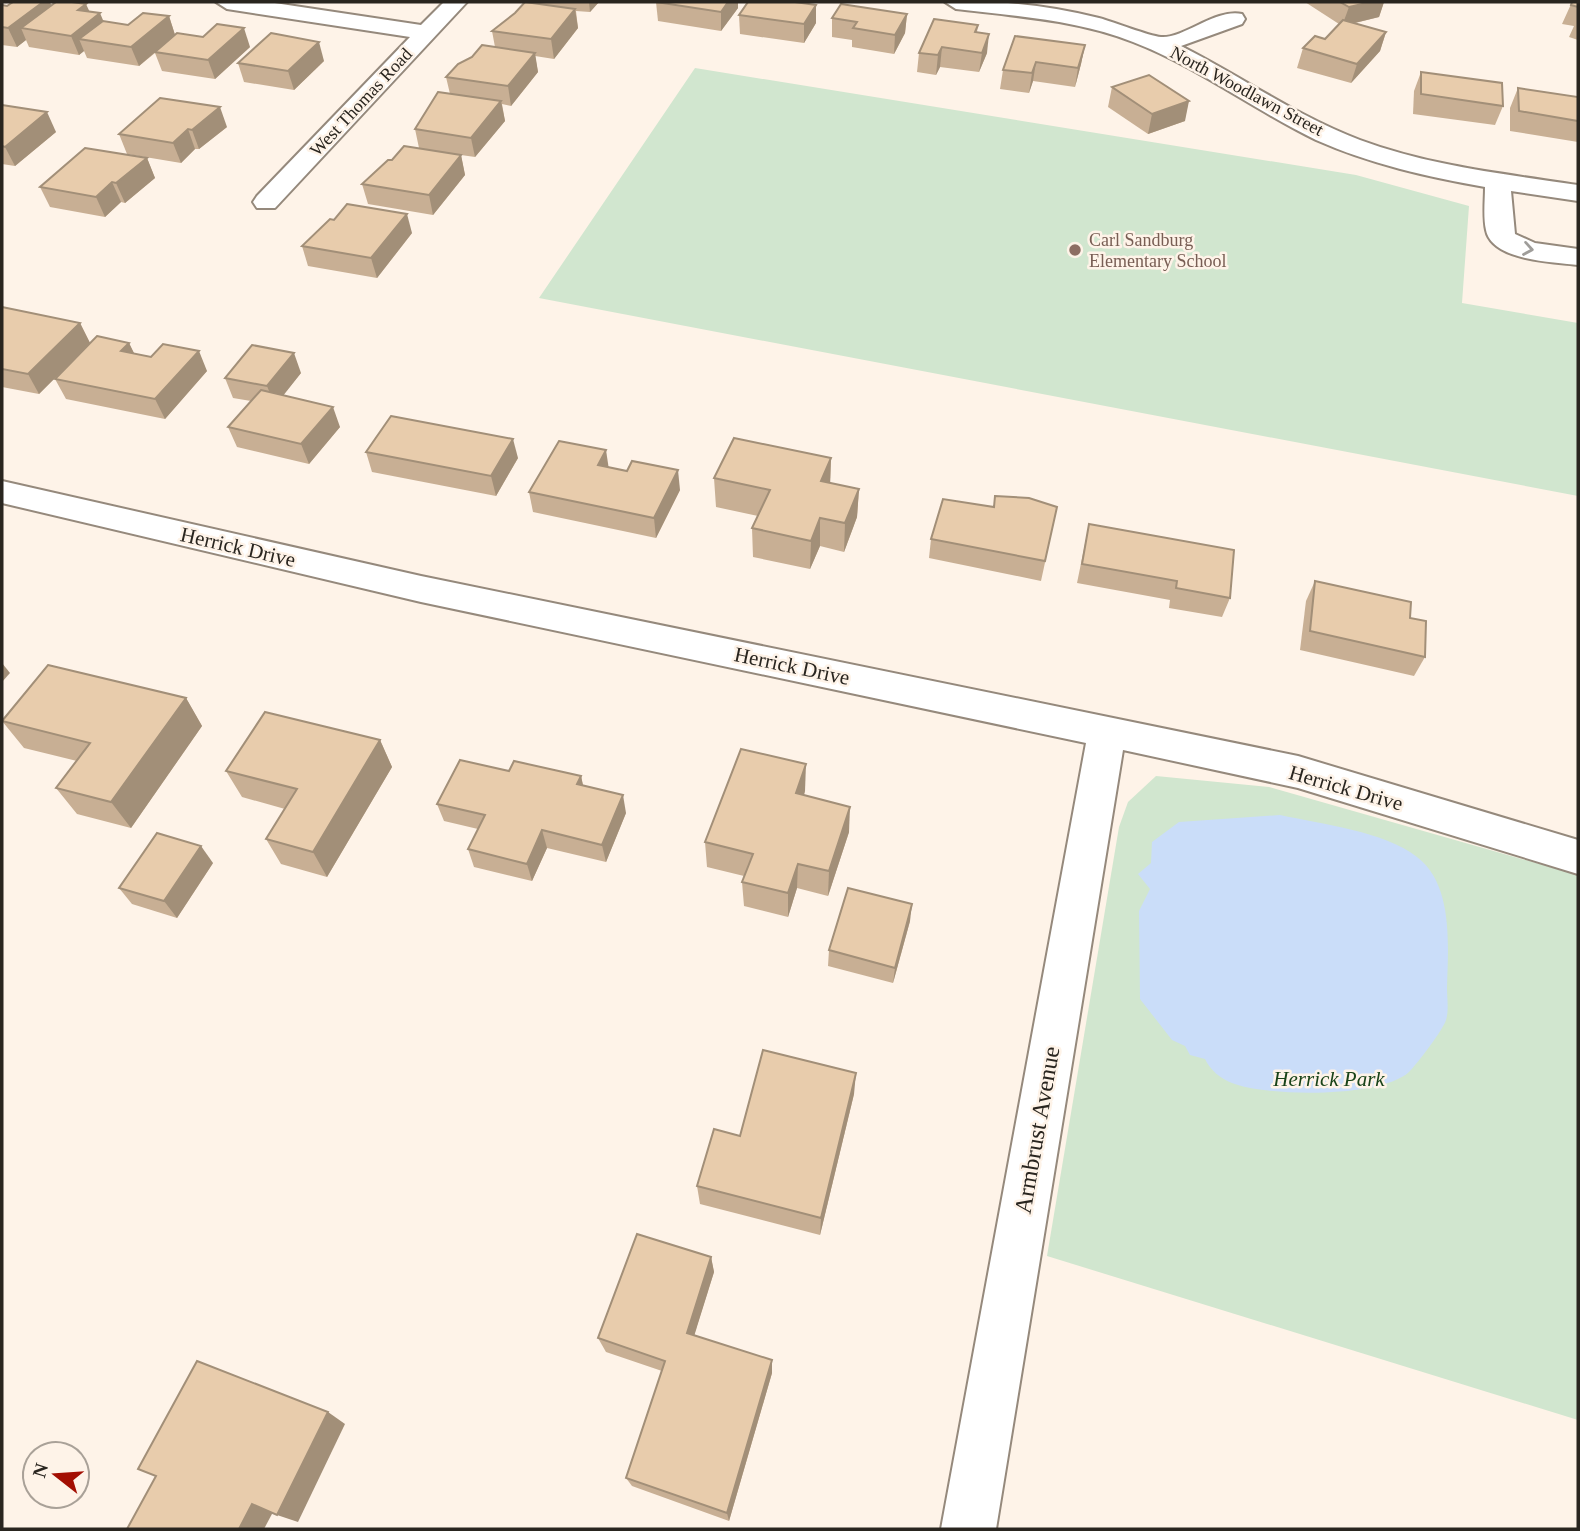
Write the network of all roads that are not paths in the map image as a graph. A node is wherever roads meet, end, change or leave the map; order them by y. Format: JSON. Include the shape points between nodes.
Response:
{"nodes":[{"id":1,"x":227,"y":2,"type":"edge"},
{"id":2,"x":456,"y":2,"type":"edge"},
{"id":3,"x":956,"y":2,"type":"edge"},
{"id":4,"x":1234,"y":19,"type":"dead end"},
{"id":5,"x":426,"y":33,"type":"junction"},
{"id":6,"x":1161,"y":45,"type":"junction"},
{"id":7,"x":1498,"y":181,"type":"junction"},
{"id":8,"x":1578,"y":193,"type":"edge"},
{"id":9,"x":266,"y":202,"type":"dead end"},
{"id":10,"x":1578,"y":257,"type":"edge"},
{"id":11,"x":2,"y":492,"type":"edge"},
{"id":12,"x":1107,"y":731,"type":"junction"},
{"id":13,"x":1578,"y":857,"type":"edge"},
{"id":14,"x":968,"y":1529,"type":"edge"}],
"edges":[{"from":1,"to":5,"type":"street"},
{"from":2,"to":5,"type":"street","name":"West Thomas Road"},
{"from":3,"to":6,"type":"street","name":"North Woodlawn Street","via":[[1101,25]]},
{"from":4,"to":6,"type":"street","name":"North Woodlawn Street"},
{"from":5,"to":9,"type":"street","name":"West Thomas Road"},
{"from":6,"to":7,"type":"street","name":"North Woodlawn Street","via":[[1275,111],[1351,145],[1415,165]]},
{"from":7,"to":8,"type":"street","name":"North Woodlawn Street"},
{"from":7,"to":10,"type":"street","one_way":true,"via":[[1502,239],[1521,248]]},
{"from":11,"to":12,"type":"street","name":"Herrick Drive","via":[[421,589]]},
{"from":12,"to":13,"type":"street","name":"Herrick Drive","via":[[1298,772]]},
{"from":12,"to":14,"type":"street","name":"Armbrust Avenue"}]}
